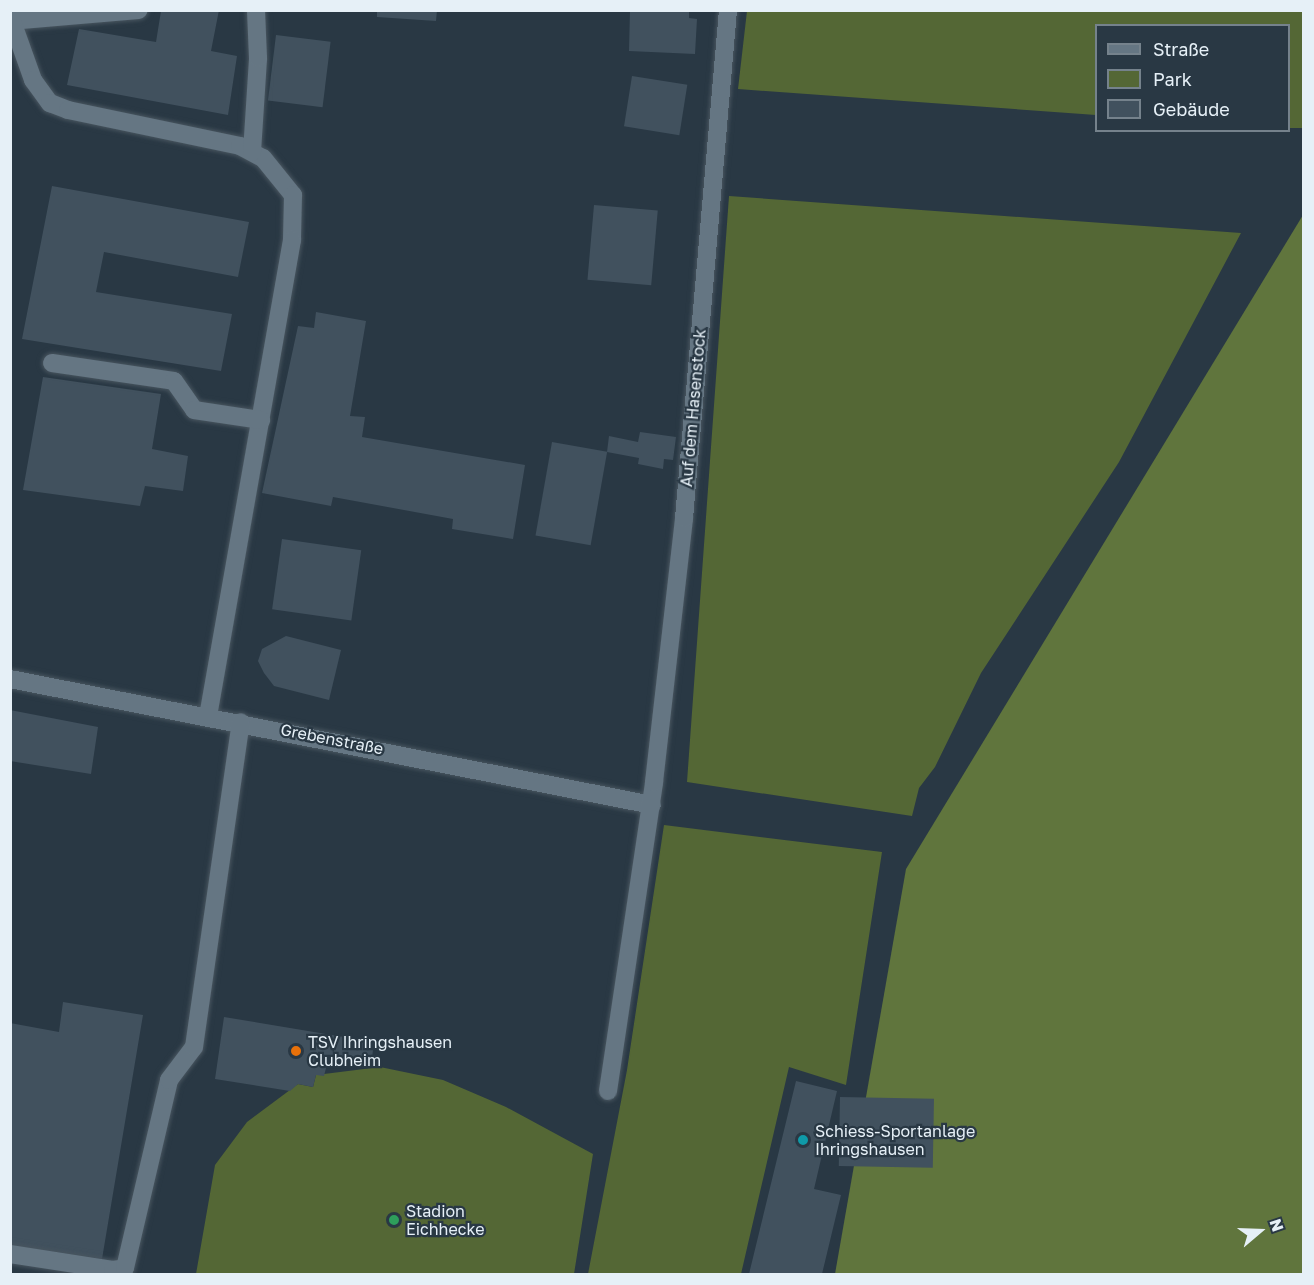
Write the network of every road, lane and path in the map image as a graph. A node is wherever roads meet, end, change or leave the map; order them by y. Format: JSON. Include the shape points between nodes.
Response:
{"nodes":[{"id":1,"x":139,"y":10,"type":"edge"},
{"id":2,"x":256,"y":10,"type":"edge"},
{"id":3,"x":728,"y":10,"type":"edge"},
{"id":4,"x":11,"y":21,"type":"edge"},
{"id":5,"x":252,"y":152,"type":"junction"},
{"id":6,"x":52,"y":363,"type":"dead end"},
{"id":7,"x":261,"y":420,"type":"junction"},
{"id":8,"x":10,"y":679,"type":"edge"},
{"id":9,"x":208,"y":715,"type":"junction"},
{"id":10,"x":241,"y":722,"type":"junction"},
{"id":11,"x":652,"y":805,"type":"junction"},
{"id":12,"x":608,"y":1090,"type":"dead end"},
{"id":13,"x":10,"y":1254,"type":"edge"}],
"edges":[{"from":1,"to":4,"type":"street"},
{"from":2,"to":5,"type":"street","via":[[258,58]]},
{"from":3,"to":11,"type":"street","name":"Auf dem Hasenstock","via":[[684,518]]},
{"from":4,"to":5,"type":"street","via":[[33,80],[50,103],[240,146]]},
{"from":5,"to":7,"type":"street","via":[[263,158],[293,195],[292,240]]},
{"from":6,"to":7,"type":"street","via":[[174,381],[194,410]]},
{"from":7,"to":9,"type":"street"},
{"from":8,"to":9,"type":"street","name":"Grebenstraße"},
{"from":9,"to":10,"type":"street","name":"Grebenstraße"},
{"from":10,"to":11,"type":"street","name":"Grebenstraße"},
{"from":10,"to":13,"type":"street","via":[[194,1047],[169,1080],[125,1268],[113,1270]]},
{"from":11,"to":12,"type":"street","name":"Auf dem Hasenstock"}]}
